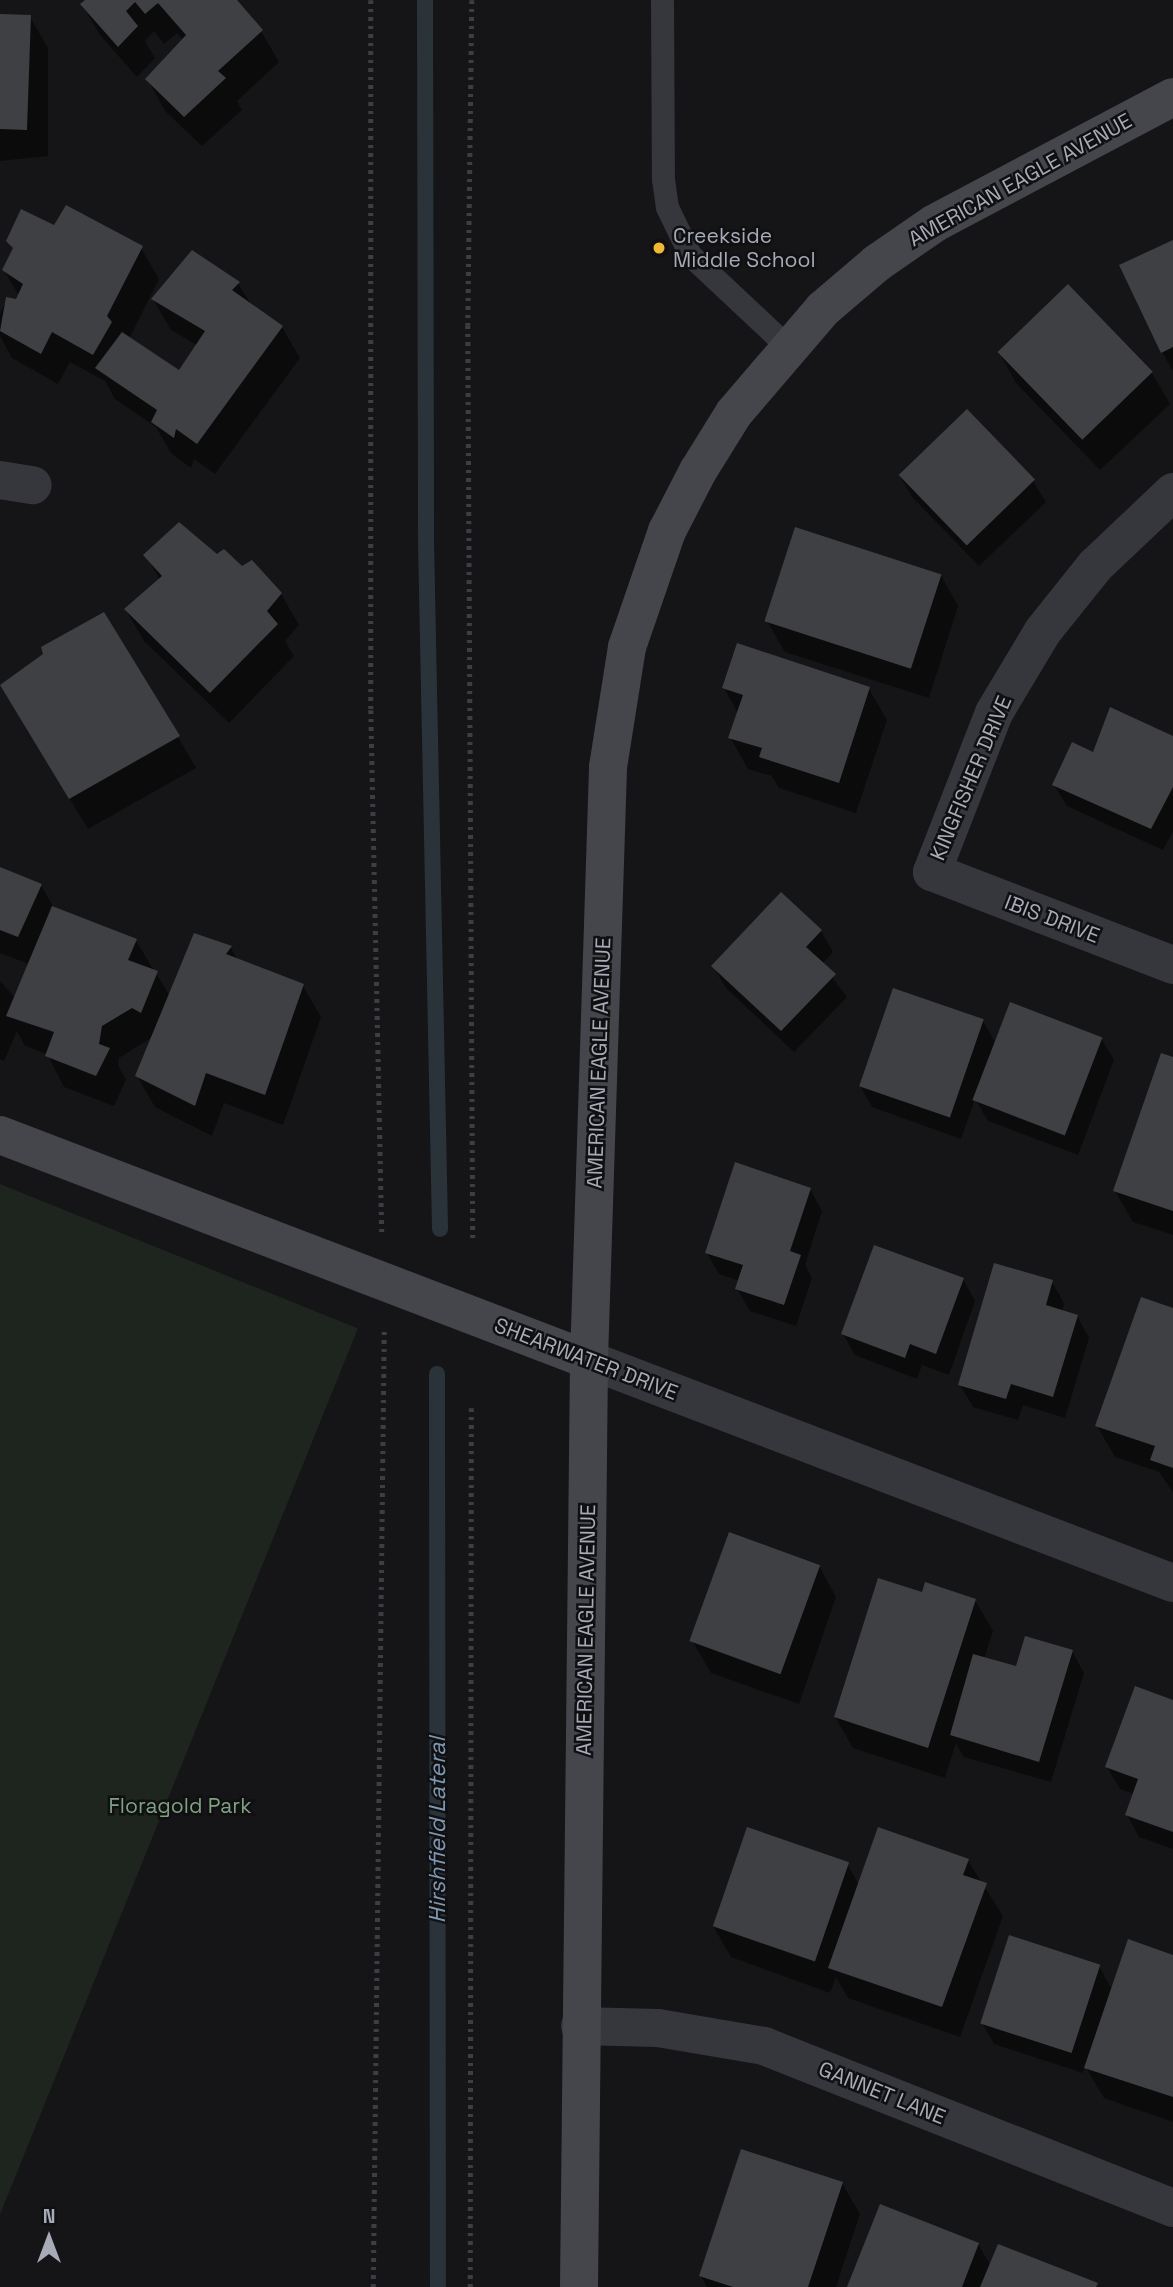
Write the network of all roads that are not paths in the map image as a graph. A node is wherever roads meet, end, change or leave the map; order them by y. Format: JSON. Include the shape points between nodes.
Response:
{"nodes":[{"id":1,"x":662,"y":0,"type":"edge"},
{"id":2,"x":1173,"y":97,"type":"edge"},
{"id":3,"x":788,"y":346,"type":"junction"},
{"id":4,"x":1173,"y":492,"type":"edge"},
{"id":5,"x":932,"y":873,"type":"joint"},
{"id":6,"x":1173,"y":965,"type":"edge"},
{"id":7,"x":0,"y":1135,"type":"edge"},
{"id":8,"x":589,"y":1360,"type":"junction"},
{"id":9,"x":1173,"y":1583,"type":"edge"},
{"id":10,"x":580,"y":2026,"type":"junction"},
{"id":11,"x":1173,"y":2208,"type":"edge"},
{"id":12,"x":579,"y":2287,"type":"edge"}],
"edges":[{"from":1,"to":3,"type":"lane","via":[[667,207],[690,255]]},
{"from":2,"to":3,"type":"street","name":"AMERICAN EAGLE AVENUE","via":[[935,223],[877,263]]},
{"from":3,"to":8,"type":"street","name":"AMERICAN EAGLE AVENUE","via":[[734,413],[667,531],[644,588],[615,706],[608,767]]},
{"from":4,"to":5,"type":"street","name":"KINGFISHER DRIVE","via":[[1095,566],[1043,631],[994,713]]},
{"from":5,"to":6,"type":"street","name":"IBIS DRIVE"},
{"from":7,"to":8,"type":"street","name":"SHEARWATER DRIVE"},
{"from":8,"to":9,"type":"street","name":"SHEARWATER DRIVE"},
{"from":8,"to":10,"type":"street","name":"AMERICAN EAGLE AVENUE"},
{"from":10,"to":11,"type":"street","name":"GANNET LANE","via":[[658,2028],[764,2046]]},
{"from":10,"to":12,"type":"street","name":"AMERICAN EAGLE AVENUE"}]}
